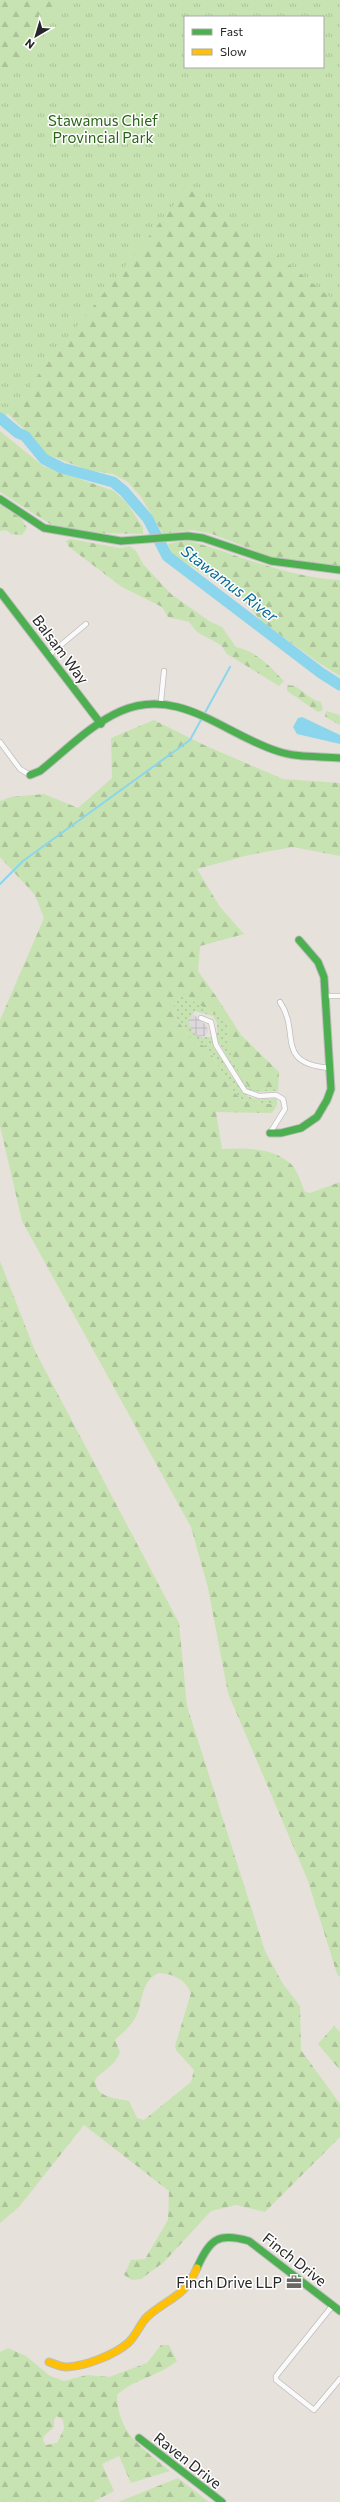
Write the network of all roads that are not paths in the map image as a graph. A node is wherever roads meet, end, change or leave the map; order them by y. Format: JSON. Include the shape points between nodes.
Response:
{"nodes":[{"id":1,"x":0,"y":499,"type":"edge"},
{"id":2,"x":340,"y":570,"type":"edge"},
{"id":3,"x":0,"y":592,"type":"edge"},
{"id":4,"x":86,"y":624,"type":"dead end"},
{"id":5,"x":50,"y":655,"type":"junction"},
{"id":6,"x":164,"y":671,"type":"dead end"},
{"id":7,"x":161,"y":701,"type":"junction"},
{"id":8,"x":101,"y":724,"type":"junction"},
{"id":9,"x":0,"y":742,"type":"edge"},
{"id":10,"x":340,"y":758,"type":"edge"},
{"id":11,"x":30,"y":776,"type":"joint"},
{"id":12,"x":298,"y":940,"type":"dead end"},
{"id":13,"x":326,"y":996,"type":"junction"},
{"id":14,"x":340,"y":996,"type":"edge"},
{"id":15,"x":280,"y":1002,"type":"dead end"},
{"id":16,"x":201,"y":1018,"type":"dead end"},
{"id":17,"x":329,"y":1068,"type":"junction"},
{"id":18,"x":270,"y":1133,"type":"joint"},
{"id":19,"x":333,"y":2305,"type":"junction"},
{"id":20,"x":340,"y":2311,"type":"edge"},
{"id":21,"x":49,"y":2362,"type":"dead end"},
{"id":22,"x":340,"y":2378,"type":"edge"},
{"id":23,"x":139,"y":2438,"type":"dead end"},
{"id":24,"x":222,"y":2502,"type":"edge"}],
"edges":[{"from":1,"to":2,"type":"street","via":[[44,528],[93,538],[147,540],[188,536],[207,539],[271,562]]},
{"from":3,"to":5,"type":"street","name":"Balsam Way"},
{"from":4,"to":5,"type":"street"},
{"from":5,"to":8,"type":"street","name":"Balsam Way"},
{"from":6,"to":7,"type":"street"},
{"from":7,"to":8,"type":"street","via":[[129,707]]},
{"from":7,"to":10,"type":"street","via":[[192,708],[255,743],[278,752]]},
{"from":8,"to":11,"type":"street"},
{"from":9,"to":11,"type":"street","via":[[20,769]]},
{"from":12,"to":13,"type":"street","via":[[318,962],[324,977]]},
{"from":13,"to":14,"type":"street"},
{"from":13,"to":17,"type":"street"},
{"from":15,"to":17,"type":"street","via":[[287,1014],[291,1045],[298,1057],[311,1066]]},
{"from":16,"to":18,"type":"street","via":[[210,1022],[216,1045],[245,1091],[259,1096],[276,1095],[283,1099],[285,1109]]},
{"from":17,"to":18,"type":"street","via":[[331,1089],[328,1102],[313,1122],[282,1133]]},
{"from":19,"to":20,"type":"street","name":"Finch Drive"},
{"from":19,"to":21,"type":"street","name":"Finch Drive","via":[[250,2241],[237,2236],[224,2237],[203,2252],[193,2277],[182,2293],[145,2318],[133,2338],[124,2347],[72,2367],[60,2367]]},
{"from":19,"to":22,"type":"street","via":[[276,2376],[276,2380],[314,2410]]},
{"from":23,"to":24,"type":"street","name":"Raven Drive"}]}
